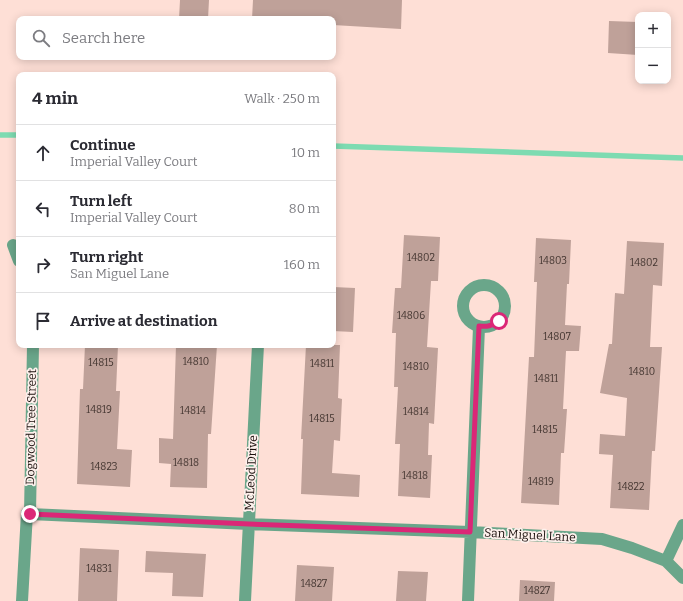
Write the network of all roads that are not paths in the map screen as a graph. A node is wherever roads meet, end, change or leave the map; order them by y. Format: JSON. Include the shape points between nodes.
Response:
{"nodes":[{"id":1,"x":13,"y":245,"type":"dead end"},
{"id":2,"x":16,"y":253,"type":"edge"},
{"id":3,"x":479,"y":326,"type":"dead end"},
{"id":4,"x":32,"y":348,"type":"edge"},
{"id":5,"x":258,"y":348,"type":"edge"},
{"id":6,"x":30,"y":514,"type":"junction"},
{"id":7,"x":249,"y":524,"type":"junction"},
{"id":8,"x":683,"y":525,"type":"edge"},
{"id":9,"x":470,"y":532,"type":"junction"},
{"id":10,"x":666,"y":561,"type":"junction"},
{"id":11,"x":683,"y":578,"type":"edge"},
{"id":12,"x":22,"y":601,"type":"edge"},
{"id":13,"x":245,"y":601,"type":"edge"},
{"id":14,"x":468,"y":601,"type":"edge"}],
"edges":[{"from":1,"to":2,"type":"street"},
{"from":3,"to":9,"type":"street"},
{"from":4,"to":6,"type":"street","name":"Dogwood Tree Street"},
{"from":5,"to":7,"type":"street","name":"McLeod Drive"},
{"from":6,"to":7,"type":"street","name":"San Miguel Lane"},
{"from":6,"to":12,"type":"street","name":"Dogwood Tree Street","via":[[27,514]]},
{"from":7,"to":9,"type":"street","name":"San Miguel Lane"},
{"from":7,"to":13,"type":"street","name":"McLeod Drive"},
{"from":8,"to":10,"type":"street"},
{"from":9,"to":10,"type":"street","name":"San Miguel Lane","via":[[602,538]]},
{"from":9,"to":14,"type":"street"},
{"from":10,"to":11,"type":"street","name":"San Miguel Lane"}]}
